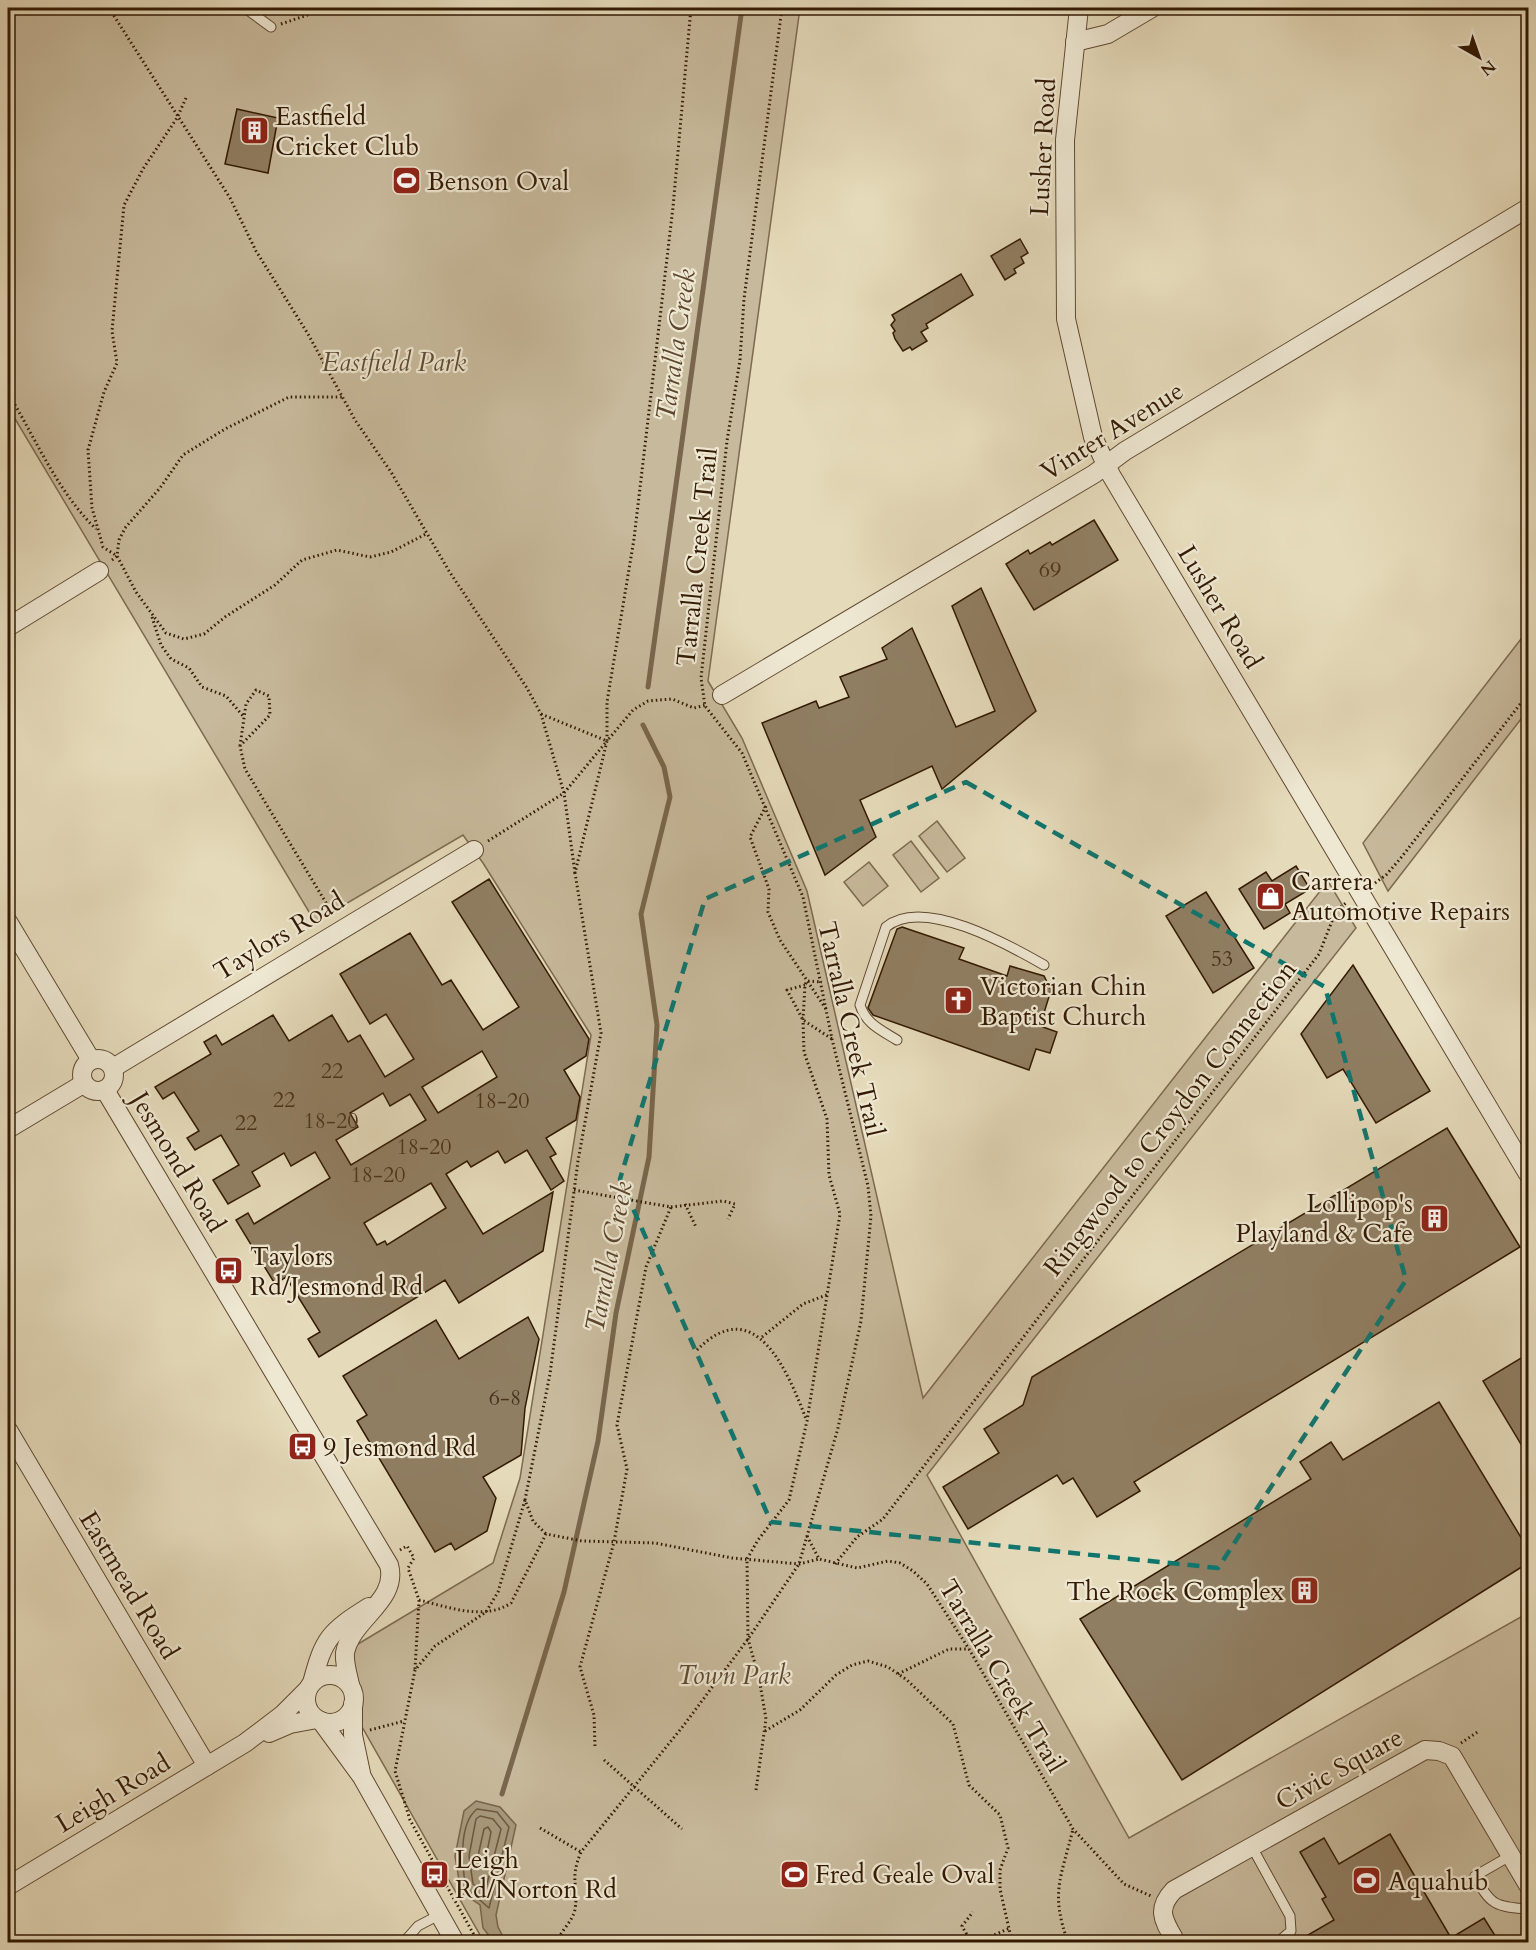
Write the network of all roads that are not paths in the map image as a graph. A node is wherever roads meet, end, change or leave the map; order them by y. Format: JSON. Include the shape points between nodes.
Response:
{"nodes":[{"id":1,"x":245,"y":8,"type":"edge"},
{"id":2,"x":1079,"y":8,"type":"edge"},
{"id":3,"x":1152,"y":8,"type":"edge"},
{"id":4,"x":271,"y":27,"type":"road end"},
{"id":5,"x":1075,"y":42,"type":"junction"},
{"id":6,"x":1528,"y":208,"type":"edge"},
{"id":7,"x":1107,"y":465,"type":"junction"},
{"id":8,"x":99,"y":571,"type":"road end"},
{"id":9,"x":8,"y":627,"type":"edge"},
{"id":10,"x":722,"y":695,"type":"dead end"},
{"id":11,"x":474,"y":850,"type":"road end"},
{"id":12,"x":8,"y":922,"type":"edge"},
{"id":13,"x":1044,"y":966,"type":"dead end"},
{"id":14,"x":897,"y":1040,"type":"dead end"},
{"id":15,"x":91,"y":1060,"type":"junction"},
{"id":16,"x":113,"y":1068,"type":"junction"},
{"id":17,"x":84,"y":1084,"type":"junction"},
{"id":18,"x":105,"y":1090,"type":"junction"},
{"id":19,"x":8,"y":1130,"type":"edge"},
{"id":20,"x":1528,"y":1174,"type":"edge"},
{"id":21,"x":8,"y":1430,"type":"edge"},
{"id":22,"x":378,"y":1602,"type":"junction"},
{"id":23,"x":350,"y":1685,"type":"junction"},
{"id":24,"x":310,"y":1686,"type":"junction"},
{"id":25,"x":353,"y":1704,"type":"junction"},
{"id":26,"x":319,"y":1720,"type":"junction"},
{"id":27,"x":245,"y":1743,"type":"junction"},
{"id":28,"x":207,"y":1766,"type":"junction"},
{"id":29,"x":362,"y":1777,"type":"junction"},
{"id":30,"x":1252,"y":1847,"type":"junction"},
{"id":31,"x":1510,"y":1856,"type":"junction"},
{"id":32,"x":1528,"y":1885,"type":"edge"},
{"id":33,"x":8,"y":1886,"type":"edge"},
{"id":34,"x":1528,"y":1909,"type":"edge"},
{"id":35,"x":439,"y":1915,"type":"junction"},
{"id":36,"x":404,"y":1942,"type":"edge"},
{"id":37,"x":455,"y":1942,"type":"edge"},
{"id":38,"x":1176,"y":1942,"type":"edge"},
{"id":39,"x":1278,"y":1942,"type":"edge"}],
"edges":[{"from":1,"to":4,"type":"lane"},
{"from":2,"to":5,"type":"street","name":"Lusher Road"},
{"from":3,"to":5,"type":"street","via":[[1108,34]]},
{"from":5,"to":7,"type":"street","name":"Lusher Road","via":[[1065,140],[1066,319],[1090,429]]},
{"from":6,"to":7,"type":"street","name":"Vinter Avenue"},
{"from":7,"to":10,"type":"street","name":"Vinter Avenue"},
{"from":7,"to":20,"type":"street","name":"Lusher Road"},
{"from":8,"to":9,"type":"street"},
{"from":11,"to":16,"type":"street","name":"Taylors Road"},
{"from":12,"to":15,"type":"street"},
{"from":13,"to":14,"type":"lane","via":[[1008,945],[952,924],[923,917],[893,921],[886,927],[860,1005],[863,1016],[872,1025]]},
{"from":15,"to":16,"type":"street","via":[[106,1061]]},
{"from":15,"to":17,"type":"street","via":[[82,1070]]},
{"from":16,"to":18,"type":"street","via":[[112,1083]]},
{"from":17,"to":18,"type":"street","via":[[95,1092]]},
{"from":17,"to":19,"type":"street"},
{"from":18,"to":22,"type":"street","name":"Jesmond Road","via":[[386,1560],[392,1574],[388,1591]]},
{"from":21,"to":28,"type":"street","name":"Eastmead Road"},
{"from":22,"to":23,"type":"street","name":"Jesmond Road","via":[[350,1638],[345,1654]]},
{"from":22,"to":24,"type":"street","via":[[338,1627],[326,1640]]},
{"from":23,"to":24,"type":"street","via":[[331,1675]]},
{"from":23,"to":25,"type":"street"},
{"from":24,"to":26,"type":"street","via":[[306,1703]]},
{"from":24,"to":27,"type":"street","name":"Leigh Road","via":[[282,1715]]},
{"from":25,"to":26,"type":"street","via":[[337,1722]]},
{"from":25,"to":29,"type":"street","via":[[352,1735]]},
{"from":26,"to":27,"type":"street","name":"Leigh Road","via":[[290,1724]]},
{"from":26,"to":29,"type":"street"},
{"from":27,"to":28,"type":"street","name":"Leigh Road"},
{"from":28,"to":33,"type":"street","name":"Leigh Road"},
{"from":29,"to":35,"type":"street"},
{"from":30,"to":31,"type":"street","name":"Civic Square","via":[[1425,1750],[1452,1756]]},
{"from":30,"to":38,"type":"street","name":"Civic Square","via":[[1174,1890],[1164,1900],[1162,1912]]},
{"from":30,"to":39,"type":"lane","via":[[1290,1916],[1290,1931]]},
{"from":31,"to":32,"type":"street","name":"Civic Square"},
{"from":31,"to":34,"type":"lane","via":[[1475,1876],[1487,1899],[1501,1906]]},
{"from":35,"to":36,"type":"lane","via":[[418,1926]]},
{"from":35,"to":37,"type":"street"}]}
